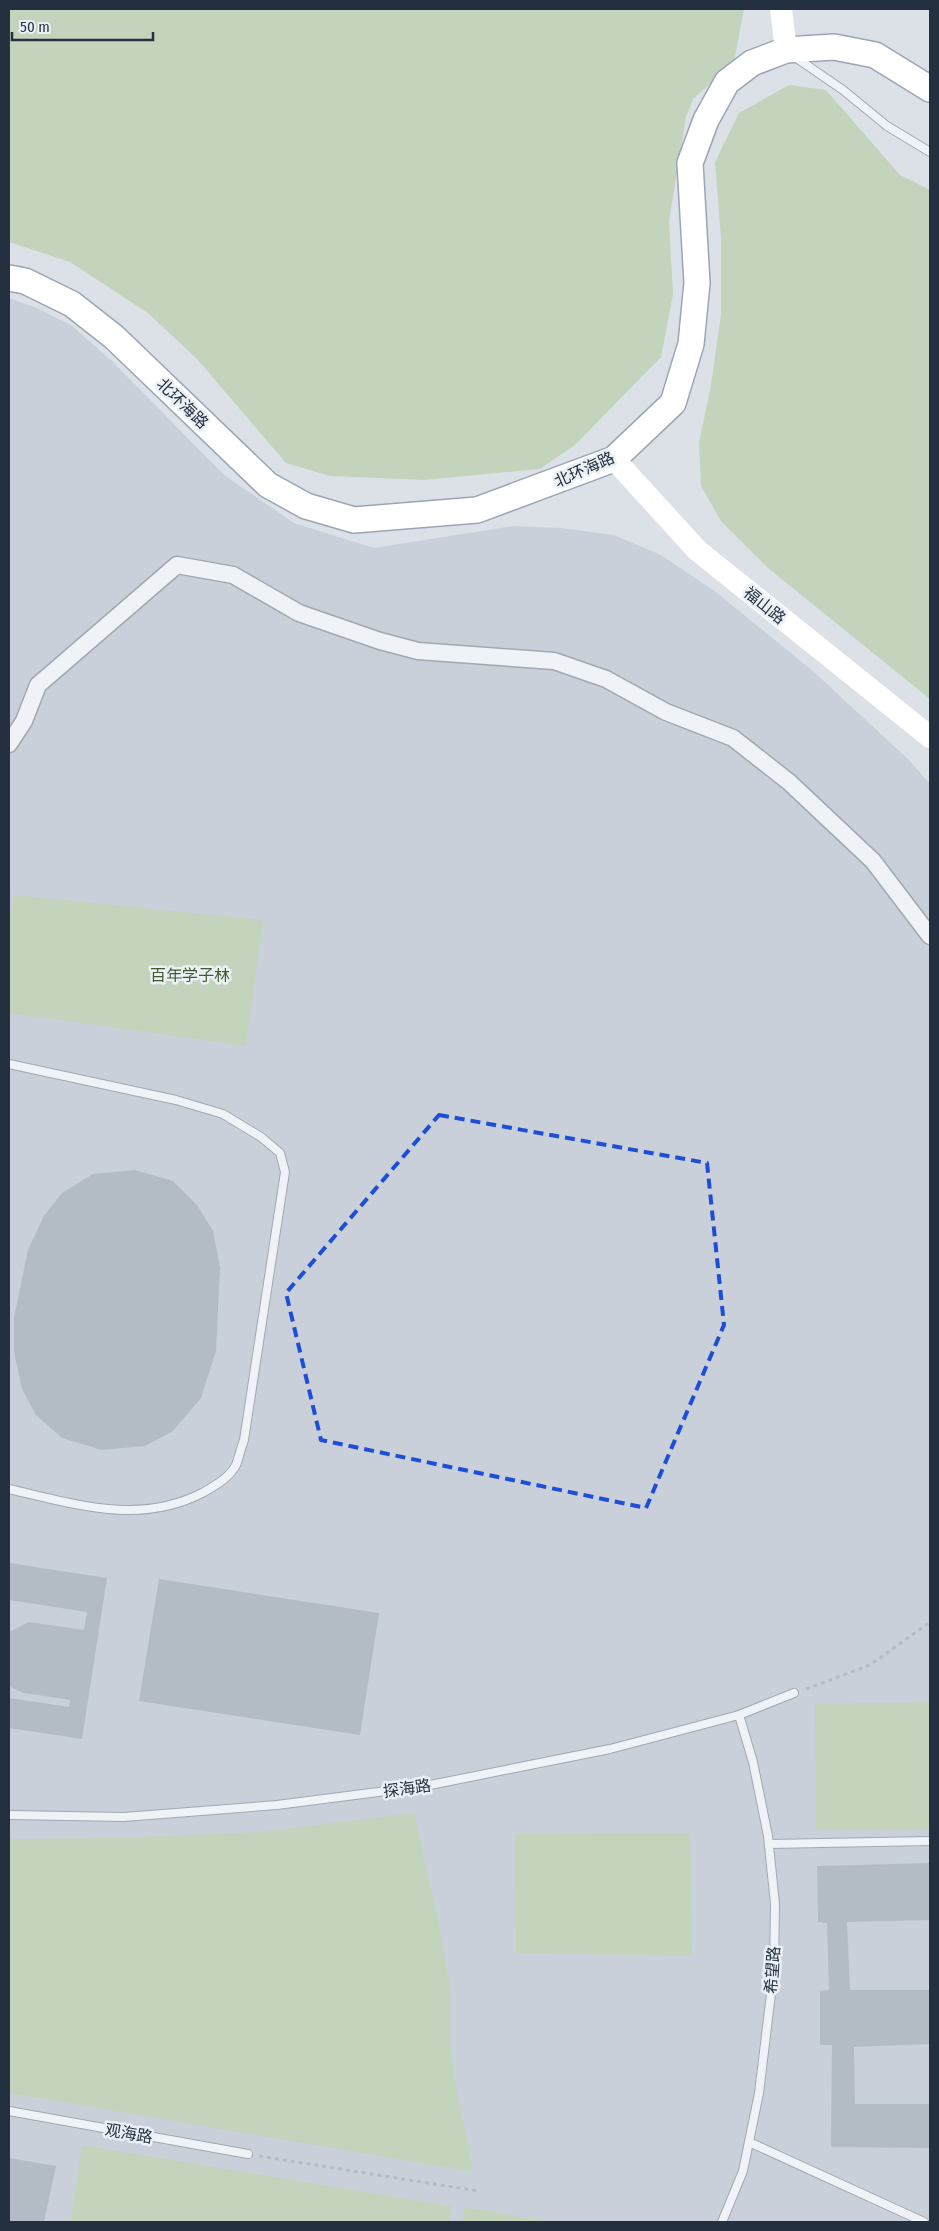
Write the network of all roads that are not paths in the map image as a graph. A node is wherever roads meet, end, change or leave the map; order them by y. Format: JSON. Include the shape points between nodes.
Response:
{"nodes":[{"id":1,"x":781,"y":9,"type":"edge"},
{"id":2,"x":786,"y":50,"type":"junction"},
{"id":3,"x":930,"y":89,"type":"edge"},
{"id":4,"x":930,"y":152,"type":"edge"},
{"id":5,"x":9,"y":278,"type":"edge"},
{"id":6,"x":614,"y":459,"type":"junction"},
{"id":7,"x":930,"y":737,"type":"edge"},
{"id":8,"x":9,"y":744,"type":"edge"},
{"id":9,"x":930,"y":936,"type":"edge"},
{"id":10,"x":9,"y":1064,"type":"edge"},
{"id":11,"x":9,"y":1489,"type":"edge"},
{"id":12,"x":794,"y":1693,"type":"road end"},
{"id":13,"x":740,"y":1715,"type":"junction"},
{"id":14,"x":9,"y":1815,"type":"edge"},
{"id":15,"x":930,"y":1841,"type":"edge"},
{"id":16,"x":769,"y":1844,"type":"junction"},
{"id":17,"x":9,"y":2111,"type":"edge"},
{"id":18,"x":749,"y":2142,"type":"junction"},
{"id":19,"x":248,"y":2154,"type":"road end"},
{"id":20,"x":722,"y":2222,"type":"edge"},
{"id":21,"x":924,"y":2222,"type":"edge"}],
"edges":[{"from":1,"to":2,"type":"main road"},
{"from":2,"to":3,"type":"main road","name":"北环海路","via":[[834,47],[876,55]]},
{"from":2,"to":4,"type":"lane","via":[[887,126]]},
{"from":2,"to":6,"type":"main road","name":"北环海路","via":[[752,63],[728,82],[706,120],[690,163],[697,284],[691,344],[673,403]]},
{"from":5,"to":6,"type":"main road","name":"北环海路","via":[[25,281],[72,304],[114,337],[268,485],[306,506],[354,520],[477,510]]},
{"from":6,"to":7,"type":"main road","name":"福山路","via":[[697,550]]},
{"from":8,"to":9,"type":"street","via":[[24,721],[38,685],[177,566],[232,575],[299,613],[380,641],[418,651],[554,661],[606,679],[666,712],[733,738],[790,782],[873,862]]},
{"from":10,"to":11,"type":"lane","via":[[176,1100],[223,1114],[280,1153],[285,1172],[244,1440],[235,1466],[222,1482],[197,1496],[170,1505],[134,1511],[102,1510]]},
{"from":12,"to":13,"type":"lane","name":"探海路"},
{"from":13,"to":14,"type":"lane","name":"探海路","via":[[610,1749],[415,1788],[277,1805],[124,1817]]},
{"from":13,"to":16,"type":"lane","name":"希望路"},
{"from":15,"to":16,"type":"lane"},
{"from":16,"to":18,"type":"lane","name":"希望路","via":[[775,1904],[774,1969],[759,2093]]},
{"from":17,"to":19,"type":"lane","name":"观海路"},
{"from":18,"to":20,"type":"lane","name":"希望路","via":[[743,2171]]},
{"from":18,"to":21,"type":"lane"}]}
